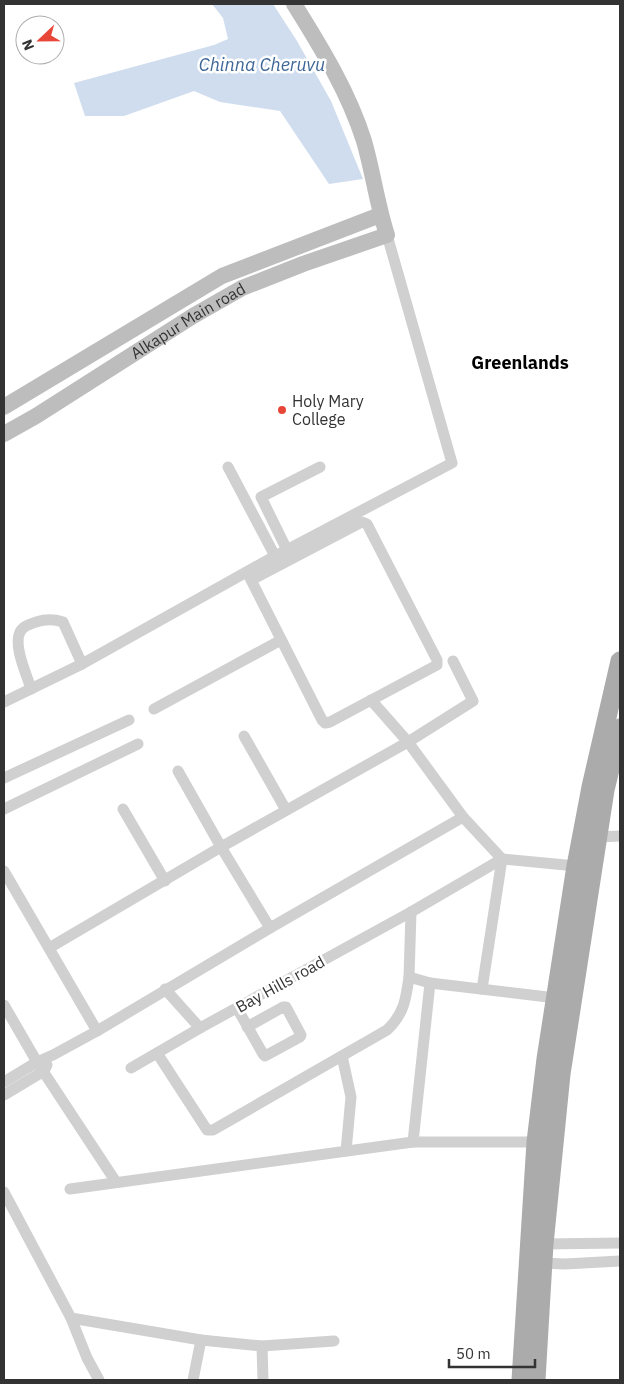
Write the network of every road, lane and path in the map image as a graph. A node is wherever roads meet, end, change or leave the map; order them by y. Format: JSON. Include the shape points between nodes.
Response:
{"nodes":[{"id":1,"x":294,"y":4,"type":"edge"},
{"id":2,"x":380,"y":215,"type":"junction"},
{"id":3,"x":386,"y":235,"type":"junction"},
{"id":4,"x":4,"y":406,"type":"edge"},
{"id":5,"x":4,"y":434,"type":"edge"},
{"id":6,"x":228,"y":467,"type":"dead end"},
{"id":7,"x":320,"y":467,"type":"dead end"},
{"id":8,"x":287,"y":550,"type":"junction"},
{"id":9,"x":275,"y":556,"type":"junction"},
{"id":10,"x":249,"y":576,"type":"junction"},
{"id":11,"x":281,"y":640,"type":"junction"},
{"id":12,"x":453,"y":661,"type":"dead end"},
{"id":13,"x":620,"y":662,"type":"edge"},
{"id":14,"x":82,"y":664,"type":"junction"},
{"id":15,"x":31,"y":689,"type":"junction"},
{"id":16,"x":372,"y":700,"type":"junction"},
{"id":17,"x":4,"y":702,"type":"edge"},
{"id":18,"x":154,"y":709,"type":"dead end"},
{"id":19,"x":129,"y":720,"type":"dead end"},
{"id":20,"x":620,"y":728,"type":"edge"},
{"id":21,"x":244,"y":736,"type":"dead end"},
{"id":22,"x":408,"y":742,"type":"junction"},
{"id":23,"x":138,"y":744,"type":"dead end"},
{"id":24,"x":178,"y":771,"type":"dead end"},
{"id":25,"x":4,"y":778,"type":"edge"},
{"id":26,"x":123,"y":809,"type":"dead end"},
{"id":27,"x":4,"y":810,"type":"edge"},
{"id":28,"x":286,"y":810,"type":"junction"},
{"id":29,"x":463,"y":817,"type":"junction"},
{"id":30,"x":620,"y":836,"type":"edge"},
{"id":31,"x":598,"y":837,"type":"junction"},
{"id":32,"x":221,"y":847,"type":"junction"},
{"id":33,"x":502,"y":859,"type":"junction"},
{"id":34,"x":576,"y":866,"type":"junction"},
{"id":35,"x":4,"y":871,"type":"edge"},
{"id":36,"x":165,"y":881,"type":"junction"},
{"id":37,"x":411,"y":912,"type":"junction"},
{"id":38,"x":270,"y":928,"type":"junction"},
{"id":39,"x":49,"y":948,"type":"junction"},
{"id":40,"x":409,"y":977,"type":"junction"},
{"id":41,"x":430,"y":983,"type":"junction"},
{"id":42,"x":166,"y":989,"type":"junction"},
{"id":43,"x":482,"y":989,"type":"junction"},
{"id":44,"x":556,"y":998,"type":"junction"},
{"id":45,"x":4,"y":1006,"type":"edge"},
{"id":46,"x":237,"y":1008,"type":"junction"},
{"id":47,"x":247,"y":1027,"type":"junction"},
{"id":48,"x":200,"y":1028,"type":"junction"},
{"id":49,"x":97,"y":1031,"type":"junction"},
{"id":50,"x":157,"y":1053,"type":"junction"},
{"id":51,"x":342,"y":1056,"type":"junction"},
{"id":52,"x":41,"y":1066,"type":"junction"},
{"id":53,"x":131,"y":1068,"type":"dead end"},
{"id":54,"x":4,"y":1082,"type":"edge"},
{"id":55,"x":4,"y":1094,"type":"edge"},
{"id":56,"x":413,"y":1142,"type":"junction"},
{"id":57,"x":536,"y":1142,"type":"junction"},
{"id":58,"x":346,"y":1151,"type":"junction"},
{"id":59,"x":116,"y":1182,"type":"junction"},
{"id":60,"x":70,"y":1189,"type":"dead end"},
{"id":61,"x":4,"y":1192,"type":"edge"},
{"id":62,"x":540,"y":1205,"type":"junction"},
{"id":63,"x":620,"y":1243,"type":"edge"},
{"id":64,"x":544,"y":1244,"type":"junction"},
{"id":65,"x":620,"y":1261,"type":"edge"},
{"id":66,"x":543,"y":1263,"type":"junction"},
{"id":67,"x":71,"y":1318,"type":"junction"},
{"id":68,"x":201,"y":1340,"type":"junction"},
{"id":69,"x":334,"y":1341,"type":"dead end"},
{"id":70,"x":262,"y":1346,"type":"junction"},
{"id":71,"x":99,"y":1380,"type":"edge"},
{"id":72,"x":193,"y":1380,"type":"edge"},
{"id":73,"x":262,"y":1380,"type":"edge"},
{"id":74,"x":521,"y":1380,"type":"edge"},
{"id":75,"x":536,"y":1380,"type":"edge"}],
"edges":[{"from":1,"to":2,"type":"street","via":[[332,68],[354,115],[364,143]]},
{"from":2,"to":3,"type":"street"},
{"from":2,"to":4,"type":"street","name":"Alkapur Main road","via":[[222,276]]},
{"from":3,"to":5,"type":"street","name":"Alkapur Main road","via":[[242,288]]},
{"from":3,"to":8,"type":"street","via":[[452,463]]},
{"from":6,"to":9,"type":"street"},
{"from":7,"to":8,"type":"street","via":[[261,496]]},
{"from":8,"to":9,"type":"street"},
{"from":9,"to":10,"type":"street"},
{"from":10,"to":11,"type":"street"},
{"from":10,"to":14,"type":"street"},
{"from":10,"to":16,"type":"street","via":[[362,522],[367,524],[437,660],[437,665]]},
{"from":11,"to":16,"type":"street","via":[[325,723]]},
{"from":11,"to":18,"type":"street"},
{"from":12,"to":22,"type":"street","via":[[473,700]]},
{"from":13,"to":34,"type":"main road","via":[[590,787]]},
{"from":14,"to":15,"type":"street"},
{"from":14,"to":15,"type":"street","via":[[63,622],[55,619],[28,624],[20,631],[18,643]]},
{"from":15,"to":17,"type":"street"},
{"from":16,"to":22,"type":"street"},
{"from":19,"to":25,"type":"street"},
{"from":20,"to":31,"type":"main road"},
{"from":21,"to":28,"type":"street"},
{"from":22,"to":28,"type":"street"},
{"from":22,"to":29,"type":"street"},
{"from":23,"to":27,"type":"street"},
{"from":24,"to":32,"type":"street"},
{"from":26,"to":36,"type":"street"},
{"from":28,"to":32,"type":"street"},
{"from":29,"to":33,"type":"street"},
{"from":29,"to":38,"type":"street"},
{"from":30,"to":31,"type":"street"},
{"from":31,"to":62,"type":"main road"},
{"from":32,"to":36,"type":"street"},
{"from":32,"to":38,"type":"street"},
{"from":33,"to":34,"type":"street"},
{"from":33,"to":37,"type":"street","name":"Bay Hills road"},
{"from":33,"to":43,"type":"street"},
{"from":34,"to":44,"type":"main road"},
{"from":35,"to":39,"type":"street"},
{"from":36,"to":39,"type":"street"},
{"from":37,"to":40,"type":"street"},
{"from":37,"to":46,"type":"street","name":"Bay Hills road"},
{"from":38,"to":42,"type":"street"},
{"from":39,"to":49,"type":"street"},
{"from":40,"to":41,"type":"street"},
{"from":40,"to":51,"type":"street","via":[[405,1005],[397,1021],[388,1030]]},
{"from":41,"to":43,"type":"street"},
{"from":41,"to":56,"type":"street"},
{"from":42,"to":48,"type":"street"},
{"from":42,"to":49,"type":"street"},
{"from":43,"to":44,"type":"street"},
{"from":44,"to":57,"type":"main road"},
{"from":45,"to":52,"type":"street"},
{"from":46,"to":47,"type":"street"},
{"from":46,"to":48,"type":"street","name":"Bay Hills road"},
{"from":47,"to":47,"type":"street","via":[[265,1056],[301,1035],[283,1006]]},
{"from":48,"to":50,"type":"street","name":"Bay Hills road"},
{"from":49,"to":52,"type":"street","via":[[53,1055]]},
{"from":50,"to":51,"type":"street","via":[[207,1130],[213,1130]]},
{"from":50,"to":53,"type":"street","name":"Bay Hills road"},
{"from":51,"to":58,"type":"street","via":[[352,1097]]},
{"from":52,"to":54,"type":"street"},
{"from":52,"to":55,"type":"street"},
{"from":52,"to":59,"type":"street"},
{"from":56,"to":57,"type":"street"},
{"from":56,"to":58,"type":"street"},
{"from":57,"to":62,"type":"main road"},
{"from":58,"to":59,"type":"street"},
{"from":59,"to":60,"type":"street"},
{"from":61,"to":67,"type":"street"},
{"from":62,"to":64,"type":"main road"},
{"from":62,"to":74,"type":"main road"},
{"from":63,"to":64,"type":"street"},
{"from":64,"to":66,"type":"main road"},
{"from":65,"to":66,"type":"street"},
{"from":66,"to":75,"type":"main road"},
{"from":67,"to":68,"type":"street"},
{"from":67,"to":71,"type":"street"},
{"from":68,"to":70,"type":"street"},
{"from":68,"to":72,"type":"street"},
{"from":69,"to":70,"type":"street"},
{"from":70,"to":73,"type":"street"}]}
